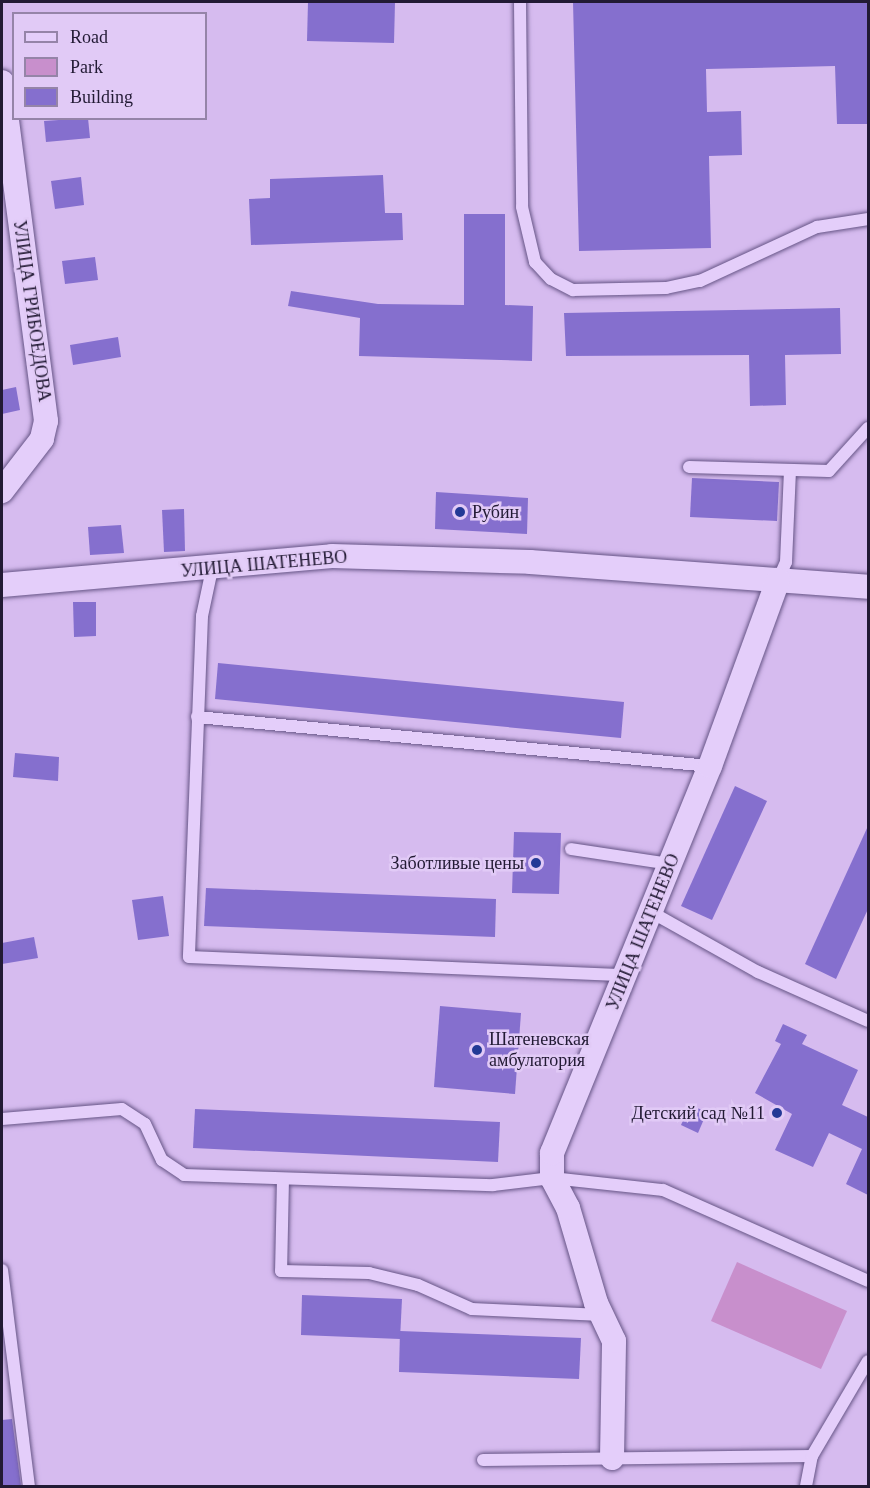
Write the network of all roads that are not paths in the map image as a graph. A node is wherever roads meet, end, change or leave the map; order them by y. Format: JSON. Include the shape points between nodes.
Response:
{"nodes":[{"id":1,"x":520,"y":2,"type":"edge"},
{"id":2,"x":2,"y":82,"type":"edge"},
{"id":3,"x":868,"y":219,"type":"edge"},
{"id":4,"x":868,"y":428,"type":"edge"},
{"id":5,"x":689,"y":467,"type":"dead end"},
{"id":6,"x":790,"y":471,"type":"junction"},
{"id":7,"x":2,"y":491,"type":"edge"},
{"id":8,"x":212,"y":569,"type":"junction"},
{"id":9,"x":778,"y":580,"type":"junction"},
{"id":10,"x":2,"y":585,"type":"edge"},
{"id":11,"x":868,"y":587,"type":"edge"},
{"id":12,"x":197,"y":717,"type":"junction"},
{"id":13,"x":711,"y":766,"type":"junction"},
{"id":14,"x":571,"y":849,"type":"dead end"},
{"id":15,"x":670,"y":864,"type":"junction"},
{"id":16,"x":651,"y":912,"type":"junction"},
{"id":17,"x":625,"y":975,"type":"junction"},
{"id":18,"x":868,"y":1021,"type":"edge"},
{"id":19,"x":2,"y":1119,"type":"edge"},
{"id":20,"x":283,"y":1179,"type":"junction"},
{"id":21,"x":552,"y":1179,"type":"junction"},
{"id":22,"x":2,"y":1270,"type":"edge"},
{"id":23,"x":868,"y":1281,"type":"edge"},
{"id":24,"x":601,"y":1315,"type":"junction"},
{"id":25,"x":7,"y":1359,"type":"edge"},
{"id":26,"x":868,"y":1361,"type":"edge"},
{"id":27,"x":812,"y":1456,"type":"junction"},
{"id":28,"x":612,"y":1458,"type":"junction"},
{"id":29,"x":483,"y":1460,"type":"dead end"},
{"id":30,"x":29,"y":1486,"type":"edge"},
{"id":31,"x":806,"y":1486,"type":"edge"}],
"edges":[{"from":1,"to":3,"type":"lane","via":[[522,207],[535,262],[551,279],[573,290],[666,288],[700,281],[817,227]]},
{"from":2,"to":7,"type":"street","name":"УЛИЦА ГРИБОЕДОВА","via":[[46,421],[42,439]]},
{"from":4,"to":6,"type":"lane","via":[[837,467]]},
{"from":5,"to":6,"type":"lane"},
{"from":6,"to":9,"type":"lane","via":[[786,562]]},
{"from":8,"to":9,"type":"street","name":"УЛИЦА ШАТЕНЕВО","via":[[332,556],[530,562]]},
{"from":8,"to":10,"type":"street","name":"УЛИЦА ШАТЕНЕВО"},
{"from":8,"to":12,"type":"lane","via":[[202,616]]},
{"from":9,"to":11,"type":"street","name":"УЛИЦА ШАТЕНЕВО"},
{"from":9,"to":13,"type":"street","name":"УЛИЦА ШАТЕНЕВО"},
{"from":12,"to":13,"type":"lane"},
{"from":12,"to":17,"type":"lane","via":[[189,957]]},
{"from":13,"to":15,"type":"street","name":"УЛИЦА ШАТЕНЕВО"},
{"from":14,"to":15,"type":"lane"},
{"from":15,"to":16,"type":"street","name":"УЛИЦА ШАТЕНЕВО"},
{"from":16,"to":17,"type":"street","name":"УЛИЦА ШАТЕНЕВО"},
{"from":16,"to":18,"type":"lane","via":[[758,972]]},
{"from":17,"to":21,"type":"street","name":"УЛИЦА ШАТЕНЕВО","via":[[552,1153]]},
{"from":19,"to":20,"type":"lane","via":[[122,1109],[145,1124],[171,1170]]},
{"from":20,"to":21,"type":"lane","via":[[493,1185]]},
{"from":20,"to":24,"type":"lane","via":[[281,1271],[369,1273],[418,1285],[472,1309]]},
{"from":21,"to":23,"type":"lane","via":[[663,1190]]},
{"from":21,"to":24,"type":"street","name":"УЛИЦА ШАТЕНЕВО","via":[[588,1263]]},
{"from":22,"to":25,"type":"lane"},
{"from":24,"to":28,"type":"street","name":"УЛИЦА ШАТЕНЕВО","via":[[614,1341]]},
{"from":25,"to":30,"type":"lane"},
{"from":26,"to":27,"type":"lane"},
{"from":27,"to":28,"type":"lane"},
{"from":27,"to":31,"type":"lane"},
{"from":28,"to":29,"type":"lane"}]}
